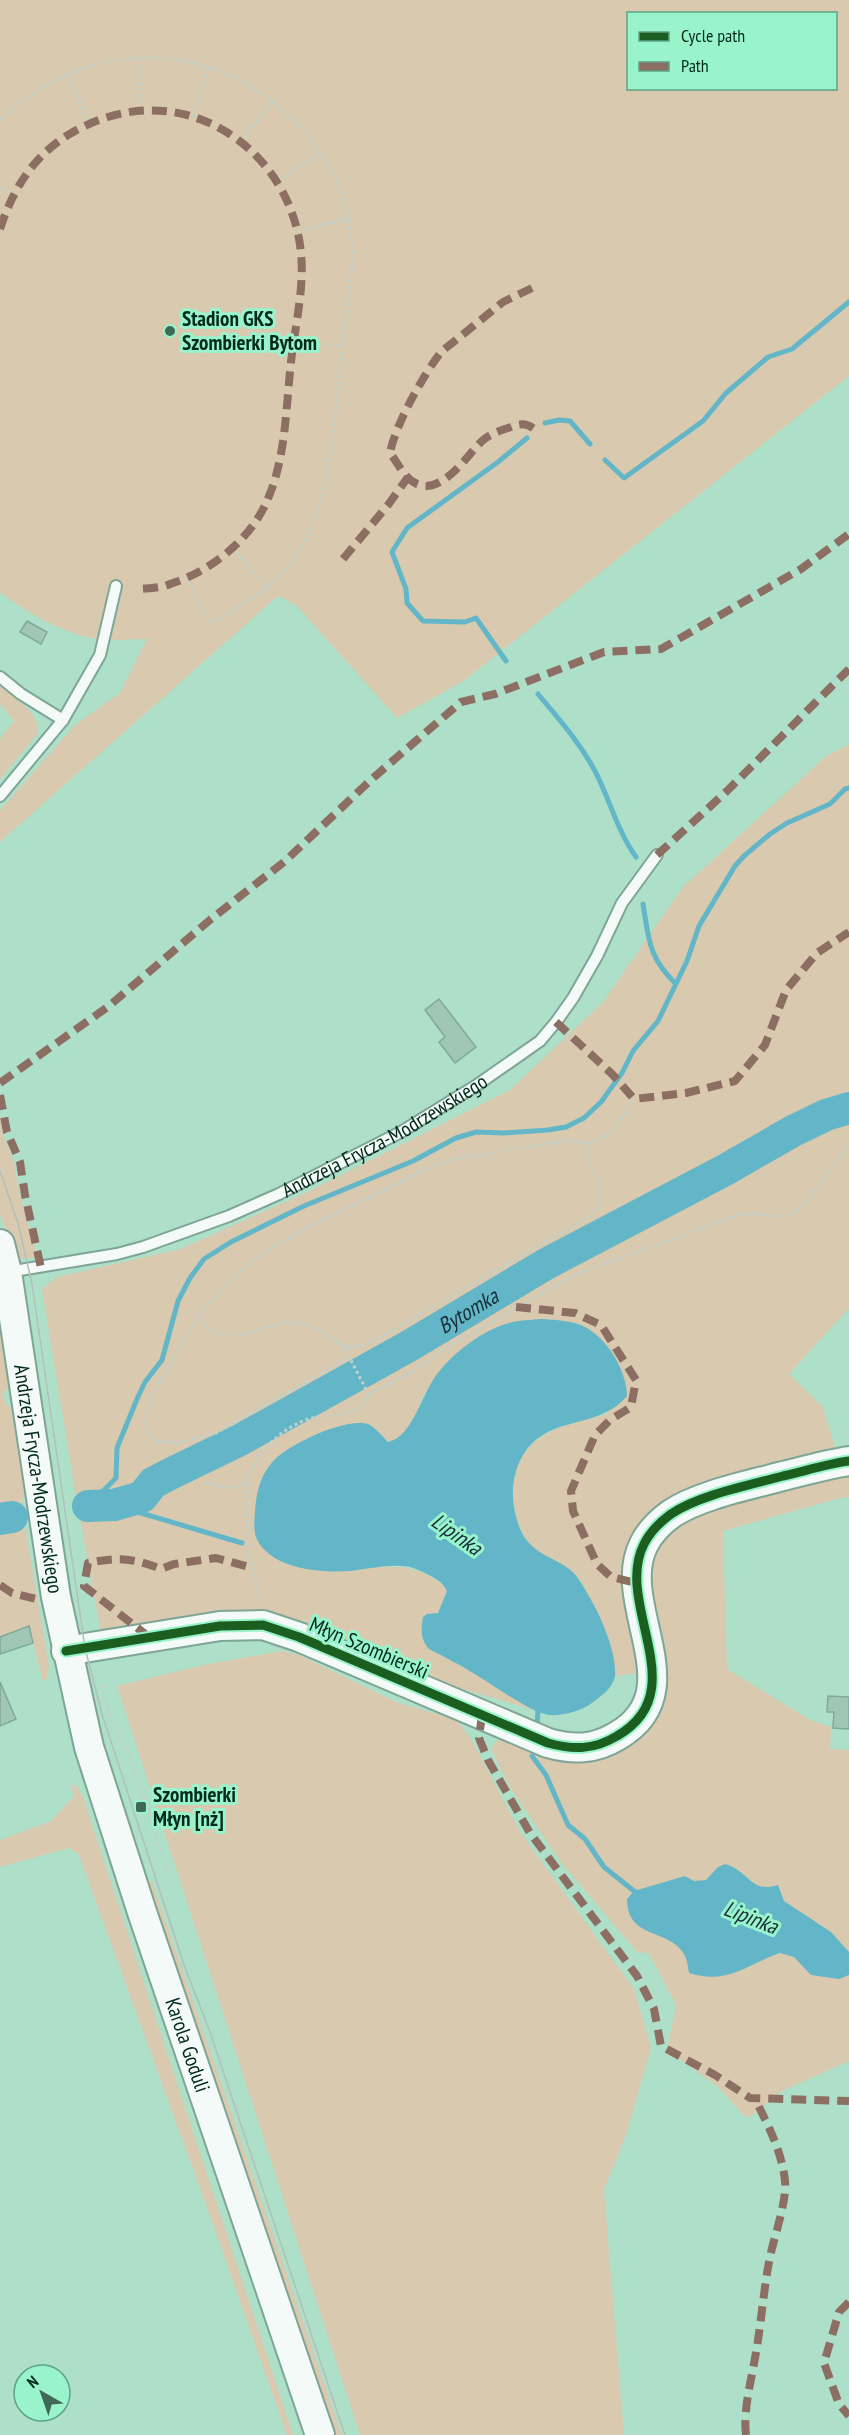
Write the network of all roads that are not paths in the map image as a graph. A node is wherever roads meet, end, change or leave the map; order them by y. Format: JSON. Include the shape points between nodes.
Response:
{"nodes":[{"id":1,"x":116,"y":586,"type":"dead end"},
{"id":2,"x":0,"y":677,"type":"edge"},
{"id":3,"x":63,"y":720,"type":"junction"},
{"id":4,"x":0,"y":796,"type":"edge"},
{"id":5,"x":657,"y":855,"type":"dead end"},
{"id":6,"x":0,"y":1244,"type":"edge"},
{"id":7,"x":8,"y":1272,"type":"junction"},
{"id":8,"x":849,"y":1461,"type":"edge"},
{"id":9,"x":66,"y":1652,"type":"junction"},
{"id":10,"x":320,"y":2435,"type":"edge"}],
"edges":[{"from":1,"to":3,"type":"lane","via":[[100,655]]},
{"from":2,"to":3,"type":"lane"},
{"from":3,"to":4,"type":"lane"},
{"from":5,"to":7,"type":"lane","name":"Andrzeja Frycza-Modrzewskiego","via":[[622,903],[597,956],[556,1022],[540,1041],[477,1085],[401,1132],[229,1216],[143,1248]]},
{"from":6,"to":7,"type":"main road","name":"Andrzeja Frycza-Modrzewskiego"},
{"from":7,"to":9,"type":"main road","name":"Andrzeja Frycza-Modrzewskiego"},
{"from":8,"to":9,"type":"main road","name":"Młyn Szombierski","via":[[723,1492],[673,1513],[655,1527],[637,1559],[636,1583],[652,1658],[649,1696],[640,1717],[624,1732],[591,1747],[548,1743],[299,1637],[263,1626],[220,1626]]},
{"from":9,"to":10,"type":"main road","name":"Karola Goduli","via":[[89,1747],[114,1826]]}]}
